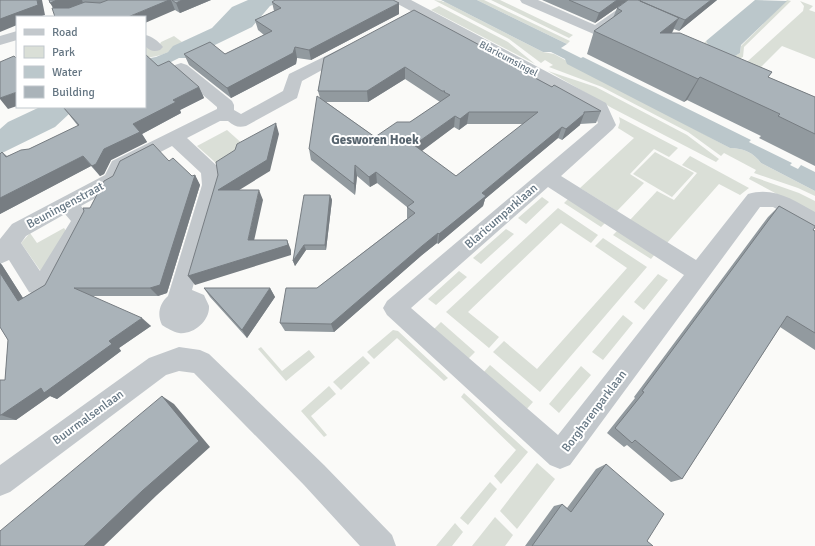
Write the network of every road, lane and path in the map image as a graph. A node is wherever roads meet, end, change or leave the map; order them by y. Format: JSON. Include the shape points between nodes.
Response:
{"nodes":[{"id":1,"x":401,"y":0,"type":"edge"},
{"id":2,"x":527,"y":0,"type":"edge"},
{"id":3,"x":640,"y":0,"type":"edge"},
{"id":4,"x":16,"y":35,"type":"edge"},
{"id":5,"x":0,"y":42,"type":"edge"},
{"id":6,"x":361,"y":43,"type":"edge"},
{"id":7,"x":181,"y":68,"type":"dead end"},
{"id":8,"x":224,"y":115,"type":"junction"},
{"id":9,"x":607,"y":125,"type":"joint"},
{"id":10,"x":174,"y":137,"type":"junction"},
{"id":11,"x":546,"y":176,"type":"junction"},
{"id":12,"x":68,"y":204,"type":"junction"},
{"id":13,"x":815,"y":221,"type":"edge"},
{"id":14,"x":5,"y":249,"type":"edge"},
{"id":15,"x":699,"y":273,"type":"junction"},
{"id":16,"x":181,"y":300,"type":"dead end"},
{"id":17,"x":395,"y":308,"type":"joint"},
{"id":18,"x":0,"y":482,"type":"edge"},
{"id":19,"x":380,"y":546,"type":"edge"}],
"edges":[{"from":1,"to":9,"type":"street","name":"Blaricumsingel","via":[[414,14],[600,107]]},
{"from":2,"to":3,"type":"street","via":[[596,31],[630,16]]},
{"from":4,"to":5,"type":"street"},
{"from":6,"to":8,"type":"street","via":[[295,78],[291,94],[240,122],[232,115]]},
{"from":7,"to":8,"type":"street","via":[[226,105]]},
{"from":8,"to":10,"type":"street","name":"Beuningenstraat","via":[[217,115]]},
{"from":9,"to":11,"type":"street","name":"Blaricumparklaan"},
{"from":10,"to":12,"type":"street","name":"Beuningenstraat","via":[[119,166],[112,180]]},
{"from":10,"to":16,"type":"street","via":[[210,171],[212,185],[179,295]]},
{"from":11,"to":15,"type":"street"},
{"from":11,"to":17,"type":"street","name":"Blaricumparklaan"},
{"from":12,"to":14,"type":"street","name":"Beuningenstraat","via":[[19,230]]},
{"from":12,"to":14,"type":"street","via":[[82,220],[50,276],[37,285]]},
{"from":13,"to":15,"type":"street","name":"Borgharenparklaan","via":[[776,200],[755,199]]},
{"from":15,"to":17,"type":"street","name":"Borgharenparklaan","via":[[560,455]]},
{"from":18,"to":19,"type":"street","name":"Buurmalsenlaan","via":[[158,366],[180,359],[200,362]]}]}
